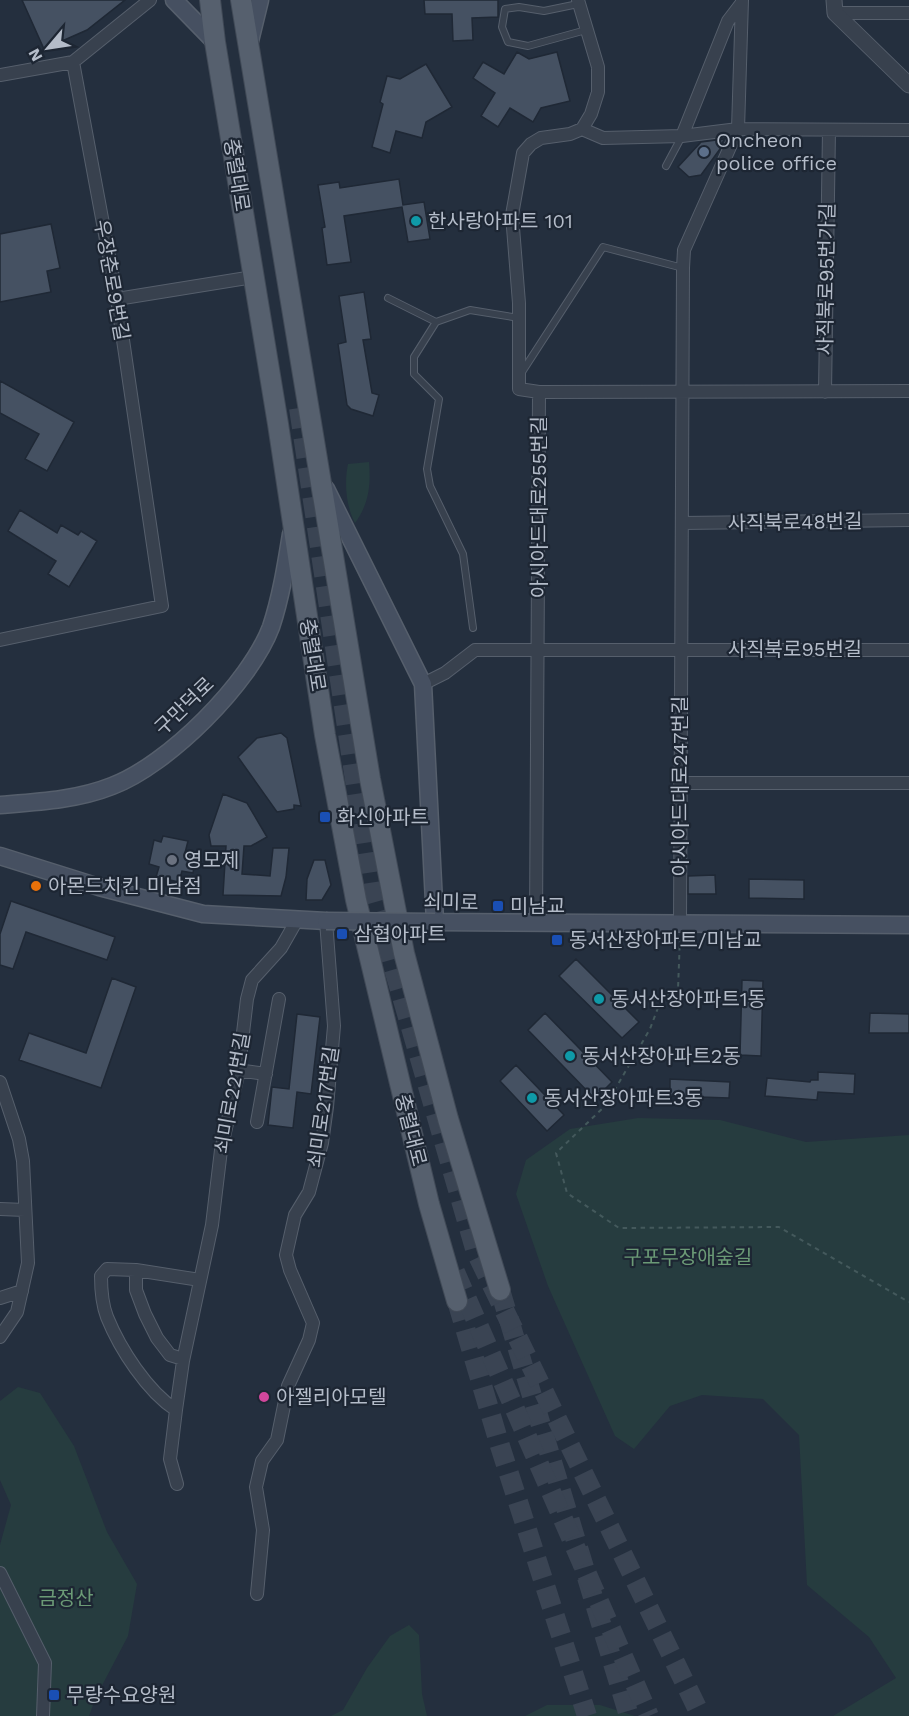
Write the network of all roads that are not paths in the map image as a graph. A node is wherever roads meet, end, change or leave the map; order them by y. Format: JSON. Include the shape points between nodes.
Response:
{"nodes":[{"id":1,"x":150,"y":0,"type":"edge"},
{"id":2,"x":174,"y":0,"type":"edge"},
{"id":3,"x":210,"y":0,"type":"edge"},
{"id":4,"x":241,"y":0,"type":"edge"},
{"id":5,"x":260,"y":0,"type":"edge"},
{"id":6,"x":578,"y":2,"type":"edge"},
{"id":7,"x":741,"y":2,"type":"edge"},
{"id":8,"x":834,"y":7,"type":"edge"},
{"id":9,"x":909,"y":13,"type":"edge"},
{"id":10,"x":586,"y":30,"type":"junction"},
{"id":11,"x":214,"y":42,"type":"junction"},
{"id":12,"x":249,"y":45,"type":"junction"},
{"id":13,"x":73,"y":62,"type":"junction"},
{"id":14,"x":0,"y":75,"type":"edge"},
{"id":15,"x":909,"y":86,"type":"edge"},
{"id":16,"x":582,"y":129,"type":"junction"},
{"id":17,"x":738,"y":129,"type":"junction"},
{"id":18,"x":829,"y":130,"type":"junction"},
{"id":19,"x":909,"y":130,"type":"edge"},
{"id":20,"x":682,"y":135,"type":"junction"},
{"id":21,"x":666,"y":166,"type":"dead end"},
{"id":22,"x":683,"y":268,"type":"junction"},
{"id":23,"x":253,"y":277,"type":"junction"},
{"id":24,"x":388,"y":298,"type":"dead end"},
{"id":25,"x":117,"y":299,"type":"junction"},
{"id":26,"x":520,"y":318,"type":"junction"},
{"id":27,"x":436,"y":322,"type":"junction"},
{"id":28,"x":520,"y":375,"type":"junction"},
{"id":29,"x":909,"y":391,"type":"edge"},
{"id":30,"x":540,"y":392,"type":"junction"},
{"id":31,"x":682,"y":392,"type":"junction"},
{"id":32,"x":825,"y":392,"type":"junction"},
{"id":33,"x":318,"y":475,"type":"junction"},
{"id":34,"x":909,"y":520,"type":"edge"},
{"id":35,"x":682,"y":523,"type":"junction"},
{"id":36,"x":292,"y":527,"type":"junction"},
{"id":37,"x":473,"y":628,"type":"dead end"},
{"id":38,"x":0,"y":640,"type":"edge"},
{"id":39,"x":681,"y":648,"type":"junction"},
{"id":40,"x":538,"y":649,"type":"junction"},
{"id":41,"x":909,"y":650,"type":"edge"},
{"id":42,"x":423,"y":684,"type":"junction"},
{"id":43,"x":680,"y":783,"type":"junction"},
{"id":44,"x":909,"y":783,"type":"edge"},
{"id":45,"x":0,"y":805,"type":"edge"},
{"id":46,"x":0,"y":856,"type":"edge"},
{"id":47,"x":297,"y":920,"type":"junction"},
{"id":48,"x":326,"y":921,"type":"junction"},
{"id":49,"x":435,"y":922,"type":"junction"},
{"id":50,"x":680,"y":923,"type":"junction"},
{"id":51,"x":536,"y":924,"type":"junction"},
{"id":52,"x":909,"y":925,"type":"edge"},
{"id":53,"x":279,"y":999,"type":"dead end"},
{"id":54,"x":238,"y":1070,"type":"junction"},
{"id":55,"x":266,"y":1074,"type":"junction"},
{"id":56,"x":0,"y":1082,"type":"edge"},
{"id":57,"x":257,"y":1122,"type":"dead end"},
{"id":58,"x":0,"y":1209,"type":"edge"},
{"id":59,"x":25,"y":1210,"type":"junction"},
{"id":60,"x":136,"y":1270,"type":"junction"},
{"id":61,"x":200,"y":1280,"type":"junction"},
{"id":62,"x":500,"y":1290,"type":"tunnel mouth"},
{"id":63,"x":22,"y":1291,"type":"junction"},
{"id":64,"x":0,"y":1298,"type":"edge"},
{"id":65,"x":457,"y":1301,"type":"tunnel mouth"},
{"id":66,"x":0,"y":1337,"type":"edge"},
{"id":67,"x":183,"y":1359,"type":"junction"},
{"id":68,"x":176,"y":1410,"type":"junction"},
{"id":69,"x":177,"y":1484,"type":"dead end"},
{"id":70,"x":0,"y":1573,"type":"edge"},
{"id":71,"x":257,"y":1594,"type":"dead end"},
{"id":72,"x":43,"y":1716,"type":"edge"}],
"edges":[{"from":1,"to":13,"type":"street"},
{"from":2,"to":11,"type":"main road"},
{"from":3,"to":11,"type":"main road","name":"충렬대로"},
{"from":4,"to":12,"type":"main road","name":"충렬대로"},
{"from":5,"to":12,"type":"main road"},
{"from":6,"to":10,"type":"street"},
{"from":6,"to":10,"type":"lane","via":[[544,11],[505,9],[502,27],[508,42],[528,46]]},
{"from":7,"to":17,"type":"street","name":"아시아드대로247번길"},
{"from":7,"to":20,"type":"street","name":"아시아드대로247번길","via":[[728,21]]},
{"from":8,"to":9,"type":"street"},
{"from":8,"to":15,"type":"street"},
{"from":10,"to":16,"type":"street","via":[[598,67],[598,92]]},
{"from":11,"to":23,"type":"main road","name":"충렬대로"},
{"from":12,"to":33,"type":"main road","name":"충렬대로"},
{"from":13,"to":14,"type":"street"},
{"from":13,"to":25,"type":"street","name":"우장춘로9번길"},
{"from":16,"to":20,"type":"street","via":[[603,138]]},
{"from":16,"to":26,"type":"street","via":[[541,138],[523,153],[512,215]]},
{"from":17,"to":18,"type":"street"},
{"from":17,"to":20,"type":"street"},
{"from":17,"to":22,"type":"street","name":"아시아드대로247번길","via":[[684,250]]},
{"from":18,"to":19,"type":"street"},
{"from":18,"to":32,"type":"street","name":"사직북로95번가길"},
{"from":20,"to":21,"type":"lane"},
{"from":22,"to":28,"type":"lane","via":[[603,247]]},
{"from":22,"to":31,"type":"street","name":"아시아드대로247번길"},
{"from":23,"to":25,"type":"street"},
{"from":23,"to":36,"type":"main road","name":"충렬대로"},
{"from":24,"to":27,"type":"lane"},
{"from":25,"to":38,"type":"street","name":"우장춘로9번길","via":[[162,606]]},
{"from":26,"to":27,"type":"lane","via":[[470,310]]},
{"from":26,"to":28,"type":"street"},
{"from":27,"to":37,"type":"lane","via":[[414,357],[414,374],[439,399],[427,469],[430,486],[463,554]]},
{"from":28,"to":30,"type":"street","name":"아시아드대로255번길","via":[[519,389]]},
{"from":29,"to":32,"type":"street"},
{"from":30,"to":31,"type":"street"},
{"from":30,"to":40,"type":"street","name":"아시아드대로255번길"},
{"from":31,"to":32,"type":"street"},
{"from":31,"to":35,"type":"street","name":"아시아드대로247번길"},
{"from":33,"to":42,"type":"main road"},
{"from":33,"to":62,"type":"main road","name":"충렬대로","via":[[404,953],[448,1119]]},
{"from":34,"to":35,"type":"street","name":"사직북로48번길"},
{"from":35,"to":39,"type":"street","name":"아시아드대로247번길"},
{"from":36,"to":45,"type":"main road","name":"구만덕로","via":[[284,580],[270,629],[250,667],[211,716],[151,765],[113,786],[74,797]]},
{"from":36,"to":65,"type":"main road","name":"충렬대로","via":[[356,900],[426,1193]]},
{"from":39,"to":40,"type":"street"},
{"from":39,"to":41,"type":"street","name":"사직북로95번길"},
{"from":39,"to":43,"type":"street","name":"아시아드대로247번길"},
{"from":40,"to":42,"type":"street","via":[[476,650]]},
{"from":40,"to":51,"type":"street","name":"아시아드대로255번길"},
{"from":42,"to":49,"type":"main road"},
{"from":43,"to":44,"type":"street"},
{"from":43,"to":50,"type":"street","name":"아시아드대로247번길"},
{"from":46,"to":47,"type":"main road","name":"쇠미로","via":[[203,914]]},
{"from":47,"to":48,"type":"main road","name":"쇠미로"},
{"from":47,"to":54,"type":"street","name":"쇠미로221번길","via":[[280,948],[252,980]]},
{"from":48,"to":49,"type":"main road","name":"쇠미로","bridge":true},
{"from":48,"to":71,"type":"street","name":"쇠미로217번길","via":[[334,1026],[327,1107],[309,1192],[295,1215],[286,1255],[313,1323],[288,1386],[278,1440],[262,1461],[256,1487],[263,1530]]},
{"from":49,"to":51,"type":"main road","name":"쇠미로"},
{"from":50,"to":51,"type":"main road","name":"쇠미로"},
{"from":50,"to":52,"type":"main road","name":"쇠미로"},
{"from":53,"to":55,"type":"street"},
{"from":54,"to":55,"type":"street"},
{"from":54,"to":61,"type":"street","name":"쇠미로221번길"},
{"from":55,"to":57,"type":"street"},
{"from":56,"to":59,"type":"street","via":[[19,1139]]},
{"from":58,"to":59,"type":"street"},
{"from":59,"to":63,"type":"street","via":[[28,1263]]},
{"from":60,"to":61,"type":"street"},
{"from":60,"to":67,"type":"street","via":[[136,1290],[157,1338],[170,1355]]},
{"from":60,"to":68,"type":"street","via":[[106,1269],[101,1276],[107,1316],[123,1349],[164,1402]]},
{"from":61,"to":67,"type":"street","name":"쇠미로221번길"},
{"from":63,"to":64,"type":"street"},
{"from":63,"to":66,"type":"street","via":[[17,1312]]},
{"from":67,"to":68,"type":"street","name":"쇠미로221번길"},
{"from":68,"to":69,"type":"street","name":"쇠미로221번길","via":[[170,1460]]},
{"from":70,"to":72,"type":"street","via":[[45,1663]]}]}
